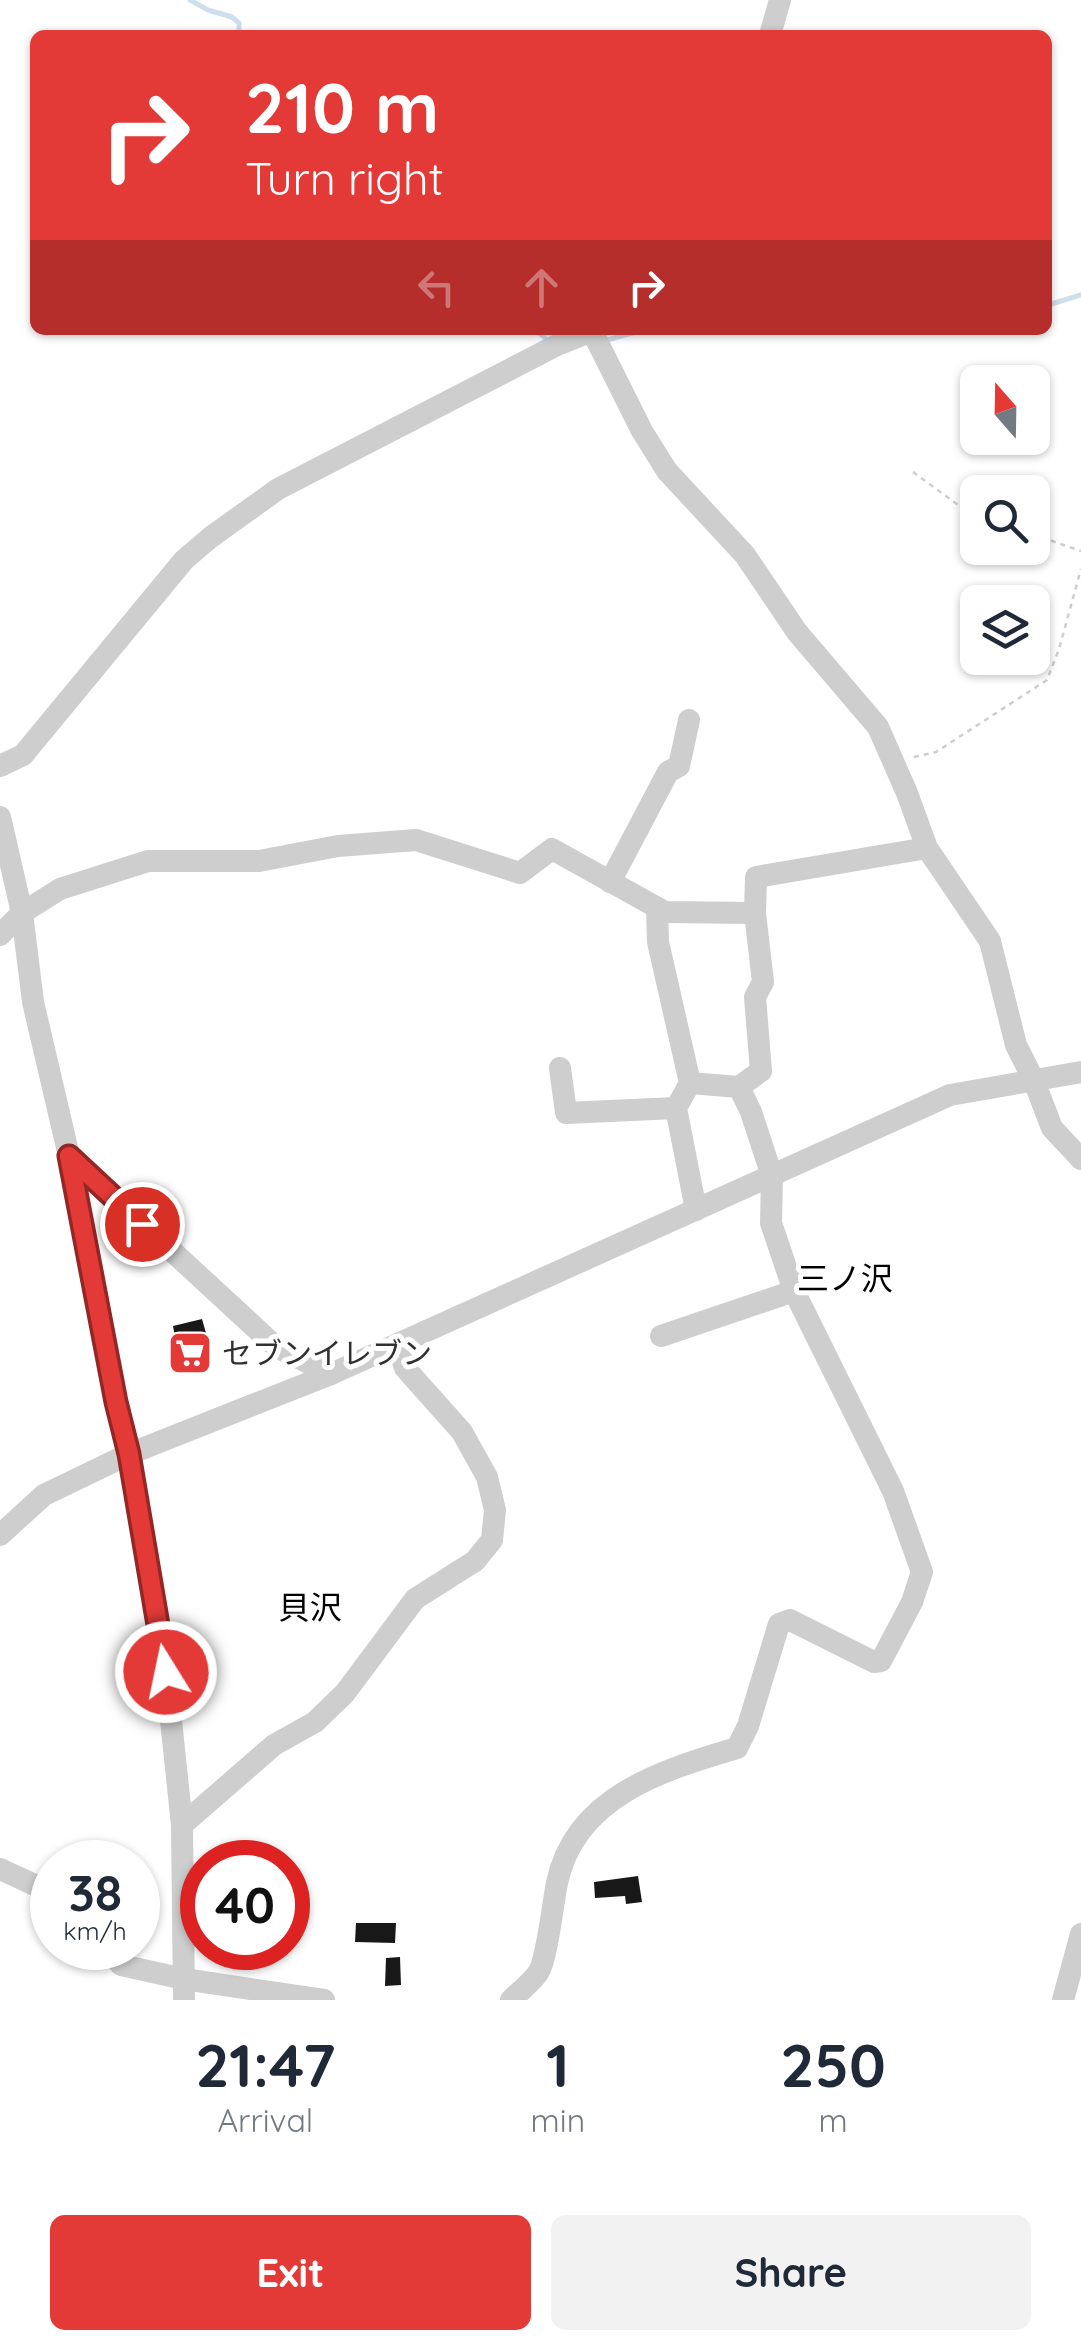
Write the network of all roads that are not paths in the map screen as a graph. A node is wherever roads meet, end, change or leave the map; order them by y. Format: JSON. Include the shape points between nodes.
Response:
{"nodes":[{"id":1,"x":780,"y":0,"type":"edge"},
{"id":2,"x":771,"y":30,"type":"edge"},
{"id":3,"x":581,"y":335,"type":"edge"},
{"id":4,"x":596,"y":335,"type":"edge"},
{"id":5,"x":689,"y":720,"type":"dead end"},
{"id":6,"x":0,"y":766,"type":"edge"},
{"id":7,"x":0,"y":817,"type":"edge"},
{"id":8,"x":927,"y":848,"type":"junction"},
{"id":9,"x":610,"y":882,"type":"junction"},
{"id":10,"x":658,"y":908,"type":"junction"},
{"id":11,"x":22,"y":913,"type":"junction"},
{"id":12,"x":755,"y":913,"type":"junction"},
{"id":13,"x":0,"y":936,"type":"edge"},
{"id":14,"x":560,"y":1068,"type":"dead end"},
{"id":15,"x":1081,"y":1072,"type":"edge"},
{"id":16,"x":1034,"y":1081,"type":"junction"},
{"id":17,"x":690,"y":1084,"type":"junction"},
{"id":18,"x":739,"y":1087,"type":"junction"},
{"id":19,"x":676,"y":1108,"type":"junction"},
{"id":20,"x":69,"y":1156,"type":"junction"},
{"id":21,"x":1081,"y":1159,"type":"edge"},
{"id":22,"x":772,"y":1176,"type":"junction"},
{"id":23,"x":696,"y":1210,"type":"junction"},
{"id":24,"x":794,"y":1291,"type":"junction"},
{"id":25,"x":660,"y":1336,"type":"dead end"},
{"id":26,"x":397,"y":1344,"type":"junction"},
{"id":27,"x":331,"y":1374,"type":"junction"},
{"id":28,"x":129,"y":1454,"type":"junction"},
{"id":29,"x":0,"y":1534,"type":"edge"},
{"id":30,"x":182,"y":1825,"type":"junction"},
{"id":31,"x":0,"y":1869,"type":"edge"},
{"id":32,"x":30,"y":1883,"type":"edge"},
{"id":33,"x":1081,"y":1934,"type":"edge"},
{"id":34,"x":134,"y":1970,"type":"edge"},
{"id":35,"x":184,"y":1990,"type":"edge"},
{"id":36,"x":324,"y":2000,"type":"edge"},
{"id":37,"x":511,"y":2000,"type":"edge"},
{"id":38,"x":1063,"y":2000,"type":"edge"}],
"edges":[{"from":1,"to":2,"type":"street"},
{"from":3,"to":6,"type":"street","via":[[278,489],[211,537],[184,560],[23,755]]},
{"from":4,"to":8,"type":"street","via":[[667,471],[745,555],[797,632],[878,727]]},
{"from":5,"to":9,"type":"street","via":[[679,766],[668,772]]},
{"from":7,"to":11,"type":"street"},
{"from":8,"to":12,"type":"street","via":[[756,876]]},
{"from":8,"to":16,"type":"street","via":[[990,940],[1016,1045]]},
{"from":9,"to":10,"type":"street"},
{"from":9,"to":11,"type":"street","via":[[552,850],[520,873],[416,840],[259,861],[148,861],[60,889]]},
{"from":10,"to":12,"type":"street"},
{"from":10,"to":17,"type":"street","via":[[658,942]]},
{"from":11,"to":13,"type":"street"},
{"from":11,"to":20,"type":"street","via":[[32,1002]]},
{"from":12,"to":18,"type":"street","via":[[763,982],[755,997],[761,1071]]},
{"from":14,"to":19,"type":"street","via":[[566,1113]]},
{"from":15,"to":16,"type":"street"},
{"from":16,"to":21,"type":"street","via":[[1052,1128]]},
{"from":16,"to":22,"type":"street","via":[[950,1096]]},
{"from":17,"to":18,"type":"street"},
{"from":17,"to":19,"type":"street"},
{"from":18,"to":22,"type":"street"},
{"from":19,"to":23,"type":"street"},
{"from":20,"to":27,"type":"street","via":[[276,1347]]},
{"from":20,"to":28,"type":"street"},
{"from":22,"to":23,"type":"street"},
{"from":22,"to":24,"type":"street","via":[[772,1224]]},
{"from":23,"to":26,"type":"street"},
{"from":24,"to":25,"type":"street"},
{"from":24,"to":37,"type":"street","via":[[893,1491],[922,1572],[912,1602],[874,1662],[790,1620],[779,1624],[737,1748],[622,1792],[582,1830],[557,1880],[540,1971]]},
{"from":26,"to":27,"type":"street"},
{"from":26,"to":30,"type":"street","via":[[405,1368],[462,1432],[488,1477],[492,1540],[474,1561],[416,1599],[315,1722],[274,1745]]},
{"from":27,"to":28,"type":"street"},
{"from":28,"to":29,"type":"street","via":[[44,1495]]},
{"from":28,"to":30,"type":"street","via":[[166,1672]]},
{"from":30,"to":35,"type":"street"},
{"from":31,"to":32,"type":"street"},
{"from":33,"to":38,"type":"street"},
{"from":34,"to":35,"type":"street"},
{"from":35,"to":36,"type":"street"}]}
